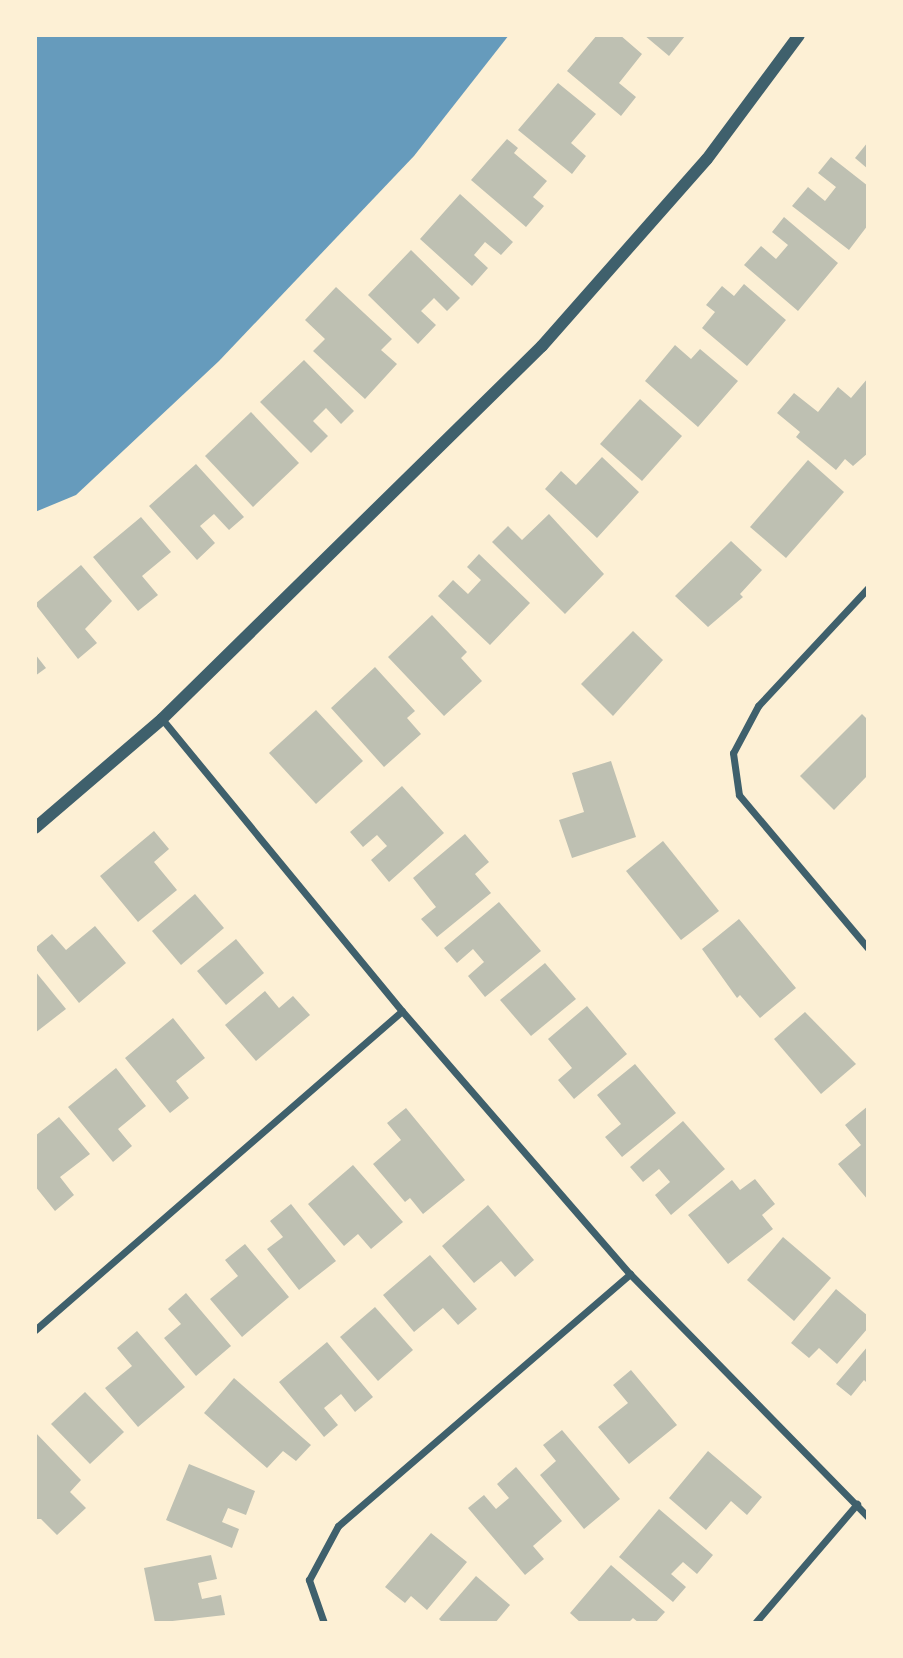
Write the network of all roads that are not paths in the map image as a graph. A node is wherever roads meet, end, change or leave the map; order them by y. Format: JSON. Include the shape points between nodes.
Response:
{"nodes":[{"id":1,"x":799,"y":35,"type":"edge"},
{"id":2,"x":868,"y":588,"type":"edge"},
{"id":3,"x":162,"y":719,"type":"junction"},
{"id":4,"x":35,"y":828,"type":"edge"},
{"id":5,"x":868,"y":948,"type":"edge"},
{"id":6,"x":402,"y":1011,"type":"junction"},
{"id":7,"x":630,"y":1274,"type":"junction"},
{"id":8,"x":35,"y":1330,"type":"edge"},
{"id":9,"x":858,"y":1504,"type":"junction"},
{"id":10,"x":868,"y":1517,"type":"edge"},
{"id":11,"x":324,"y":1623,"type":"edge"},
{"id":12,"x":755,"y":1623,"type":"edge"}],
"edges":[{"from":1,"to":3,"type":"street","via":[[707,159],[542,346]]},
{"from":2,"to":5,"type":"street","via":[[758,706],[733,753],[739,795]]},
{"from":3,"to":4,"type":"street"},
{"from":3,"to":6,"type":"street"},
{"from":6,"to":7,"type":"street"},
{"from":6,"to":8,"type":"street"},
{"from":7,"to":9,"type":"street"},
{"from":7,"to":11,"type":"street","via":[[338,1526],[309,1580]]},
{"from":9,"to":10,"type":"street"},
{"from":9,"to":12,"type":"street"}]}
